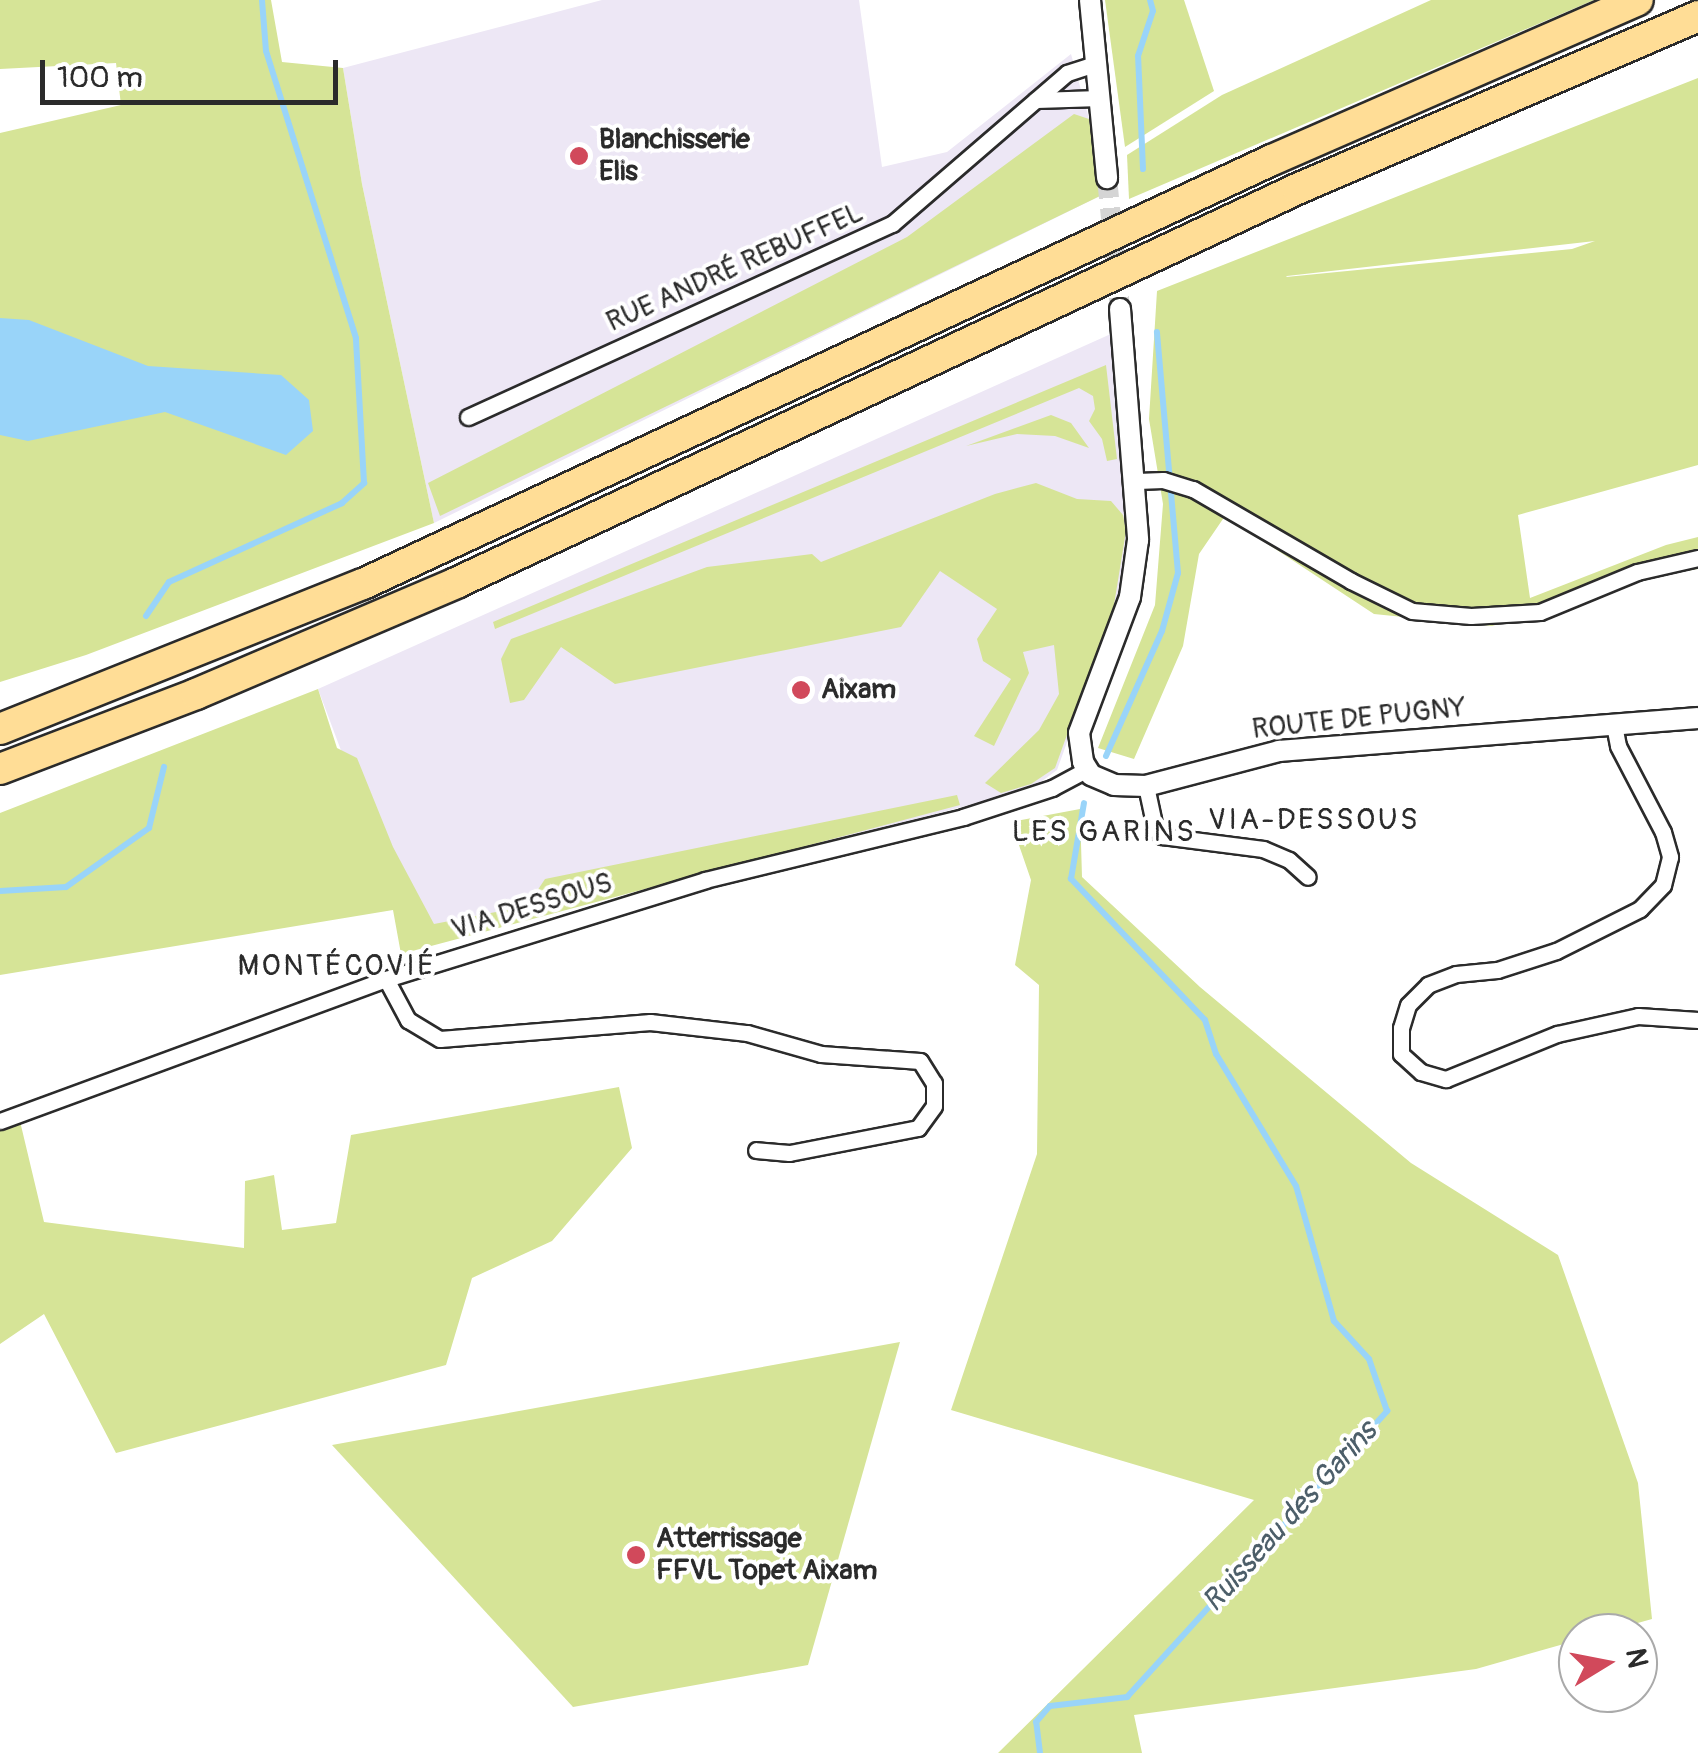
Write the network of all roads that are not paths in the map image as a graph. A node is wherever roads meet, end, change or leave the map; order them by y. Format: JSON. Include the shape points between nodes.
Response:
{"nodes":[{"id":1,"x":1090,"y":0,"type":"edge"},
{"id":2,"x":1638,"y":0,"type":"edge"},
{"id":3,"x":1698,"y":16,"type":"edge"},
{"id":4,"x":1097,"y":63,"type":"junction"},
{"id":5,"x":1100,"y":98,"type":"junction"},
{"id":6,"x":1036,"y":100,"type":"junction"},
{"id":7,"x":1107,"y":178,"type":"tunnel mouth"},
{"id":8,"x":1120,"y":309,"type":"tunnel mouth"},
{"id":9,"x":468,"y":417,"type":"dead end"},
{"id":10,"x":1137,"y":481,"type":"junction"},
{"id":11,"x":1698,"y":558,"type":"edge"},
{"id":12,"x":1698,"y":718,"type":"edge"},
{"id":13,"x":1614,"y":725,"type":"junction"},
{"id":14,"x":0,"y":730,"type":"edge"},
{"id":15,"x":0,"y":769,"type":"edge"},
{"id":16,"x":1087,"y":769,"type":"junction"},
{"id":17,"x":1146,"y":786,"type":"junction"},
{"id":18,"x":1308,"y":876,"type":"dead end"},
{"id":19,"x":386,"y":978,"type":"junction"},
{"id":20,"x":1698,"y":1020,"type":"edge"},
{"id":21,"x":0,"y":1121,"type":"edge"},
{"id":22,"x":756,"y":1150,"type":"dead end"}],
"edges":[{"from":1,"to":4,"type":"street"},
{"from":2,"to":14,"type":"highway","via":[[1272,160],[378,577]]},
{"from":3,"to":15,"type":"highway","via":[[1297,189],[456,583]]},
{"from":4,"to":5,"type":"street"},
{"from":4,"to":6,"type":"street","name":"RUE ANDRÉ REBUFFEL","via":[[1067,73]]},
{"from":5,"to":6,"type":"street"},
{"from":5,"to":7,"type":"street"},
{"from":6,"to":9,"type":"street","name":"RUE ANDRÉ REBUFFEL","via":[[892,224]]},
{"from":8,"to":10,"type":"street"},
{"from":10,"to":11,"type":"street","via":[[1182,486],[1412,610],[1471,616],[1540,612],[1637,572]]},
{"from":10,"to":16,"type":"street","via":[[1130,597],[1079,733]]},
{"from":12,"to":13,"type":"street","name":"ROUTE DE PUGNY"},
{"from":13,"to":17,"type":"street","name":"ROUTE DE PUGNY","via":[[1279,751]]},
{"from":13,"to":20,"type":"street","via":[[1618,746],[1663,832],[1670,857],[1663,885],[1640,909],[1556,950],[1428,985],[1408,1004],[1400,1028],[1402,1054],[1421,1072],[1446,1079],[1557,1034],[1638,1016]]},
{"from":16,"to":17,"type":"street","name":"ROUTE DE PUGNY","via":[[1102,782]]},
{"from":16,"to":19,"type":"street","name":"VIA DESSOUS","via":[[1052,788],[963,817],[705,880]]},
{"from":17,"to":18,"type":"street","via":[[1162,836],[1263,849]]},
{"from":19,"to":21,"type":"street","name":"VIA DESSOUS"},
{"from":19,"to":22,"type":"street","via":[[408,1020],[440,1038],[650,1022],[747,1034],[820,1054],[920,1060],[934,1082],[934,1106],[918,1128],[789,1153]]}]}
